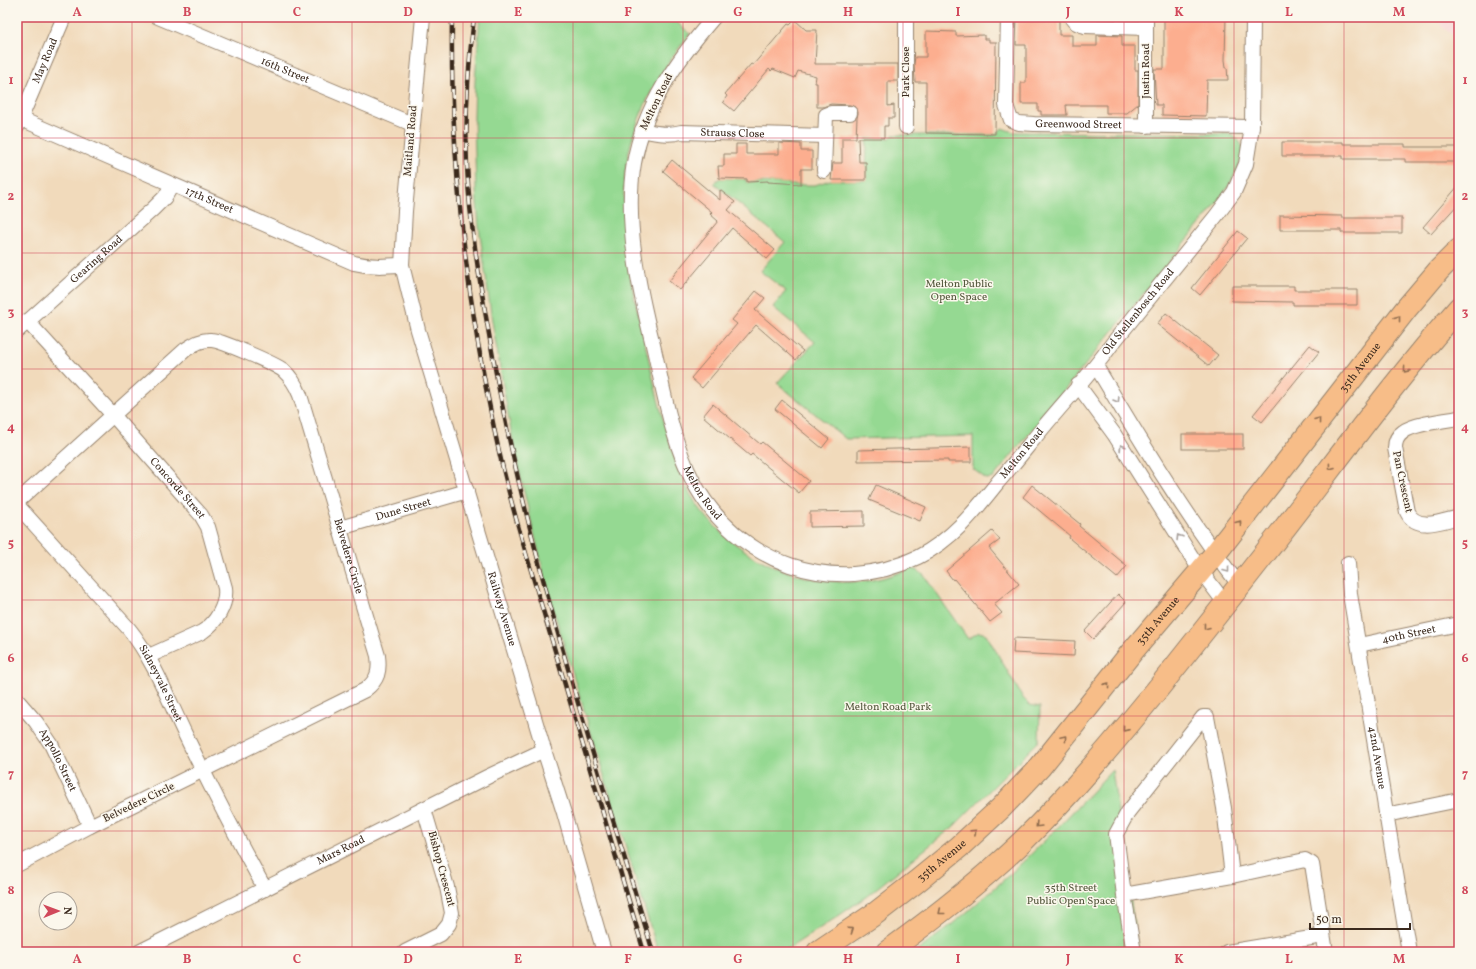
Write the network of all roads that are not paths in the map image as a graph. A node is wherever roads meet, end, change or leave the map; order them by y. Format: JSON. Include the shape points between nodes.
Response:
{"nodes":[{"id":1,"x":64,"y":17,"type":"edge"},
{"id":2,"x":158,"y":17,"type":"edge"},
{"id":3,"x":423,"y":17,"type":"edge"},
{"id":4,"x":714,"y":17,"type":"edge"},
{"id":5,"x":906,"y":17,"type":"edge"},
{"id":6,"x":1008,"y":17,"type":"edge"},
{"id":7,"x":1071,"y":17,"type":"edge"},
{"id":8,"x":1253,"y":17,"type":"edge"},
{"id":9,"x":1146,"y":22,"type":"edge"},
{"id":10,"x":188,"y":23,"type":"edge"},
{"id":11,"x":850,"y":113,"type":"dead end"},
{"id":12,"x":19,"y":123,"type":"edge"},
{"id":13,"x":412,"y":124,"type":"junction"},
{"id":14,"x":1146,"y":126,"type":"junction"},
{"id":15,"x":906,"y":127,"type":"dead end"},
{"id":16,"x":1252,"y":127,"type":"junction"},
{"id":17,"x":642,"y":130,"type":"junction"},
{"id":18,"x":825,"y":136,"type":"junction"},
{"id":19,"x":824,"y":171,"type":"dead end"},
{"id":20,"x":172,"y":185,"type":"junction"},
{"id":21,"x":1459,"y":250,"type":"edge"},
{"id":22,"x":402,"y":265,"type":"junction"},
{"id":23,"x":1459,"y":308,"type":"edge"},
{"id":24,"x":22,"y":326,"type":"edge"},
{"id":25,"x":1096,"y":366,"type":"junction"},
{"id":26,"x":1078,"y":385,"type":"junction"},
{"id":27,"x":113,"y":415,"type":"junction"},
{"id":28,"x":1459,"y":418,"type":"edge"},
{"id":29,"x":467,"y":492,"type":"junction"},
{"id":30,"x":17,"y":502,"type":"edge"},
{"id":31,"x":17,"y":505,"type":"edge"},
{"id":32,"x":1459,"y":517,"type":"edge"},
{"id":33,"x":340,"y":528,"type":"junction"},
{"id":34,"x":1215,"y":554,"type":"junction"},
{"id":35,"x":1348,"y":563,"type":"dead end"},
{"id":36,"x":1200,"y":570,"type":"junction"},
{"id":37,"x":1240,"y":586,"type":"junction"},
{"id":38,"x":1225,"y":604,"type":"junction"},
{"id":39,"x":1459,"y":624,"type":"edge"},
{"id":40,"x":1359,"y":645,"type":"junction"},
{"id":41,"x":149,"y":656,"type":"junction"},
{"id":42,"x":17,"y":700,"type":"edge"},
{"id":43,"x":544,"y":750,"type":"junction"},
{"id":44,"x":203,"y":771,"type":"junction"},
{"id":45,"x":1459,"y":800,"type":"edge"},
{"id":46,"x":424,"y":809,"type":"junction"},
{"id":47,"x":1386,"y":815,"type":"junction"},
{"id":48,"x":90,"y":826,"type":"junction"},
{"id":49,"x":17,"y":865,"type":"edge"},
{"id":50,"x":1232,"y":876,"type":"junction"},
{"id":51,"x":265,"y":889,"type":"junction"},
{"id":52,"x":1124,"y":895,"type":"junction"},
{"id":53,"x":1323,"y":936,"type":"junction"},
{"id":54,"x":139,"y":952,"type":"edge"},
{"id":55,"x":405,"y":952,"type":"edge"},
{"id":56,"x":604,"y":952,"type":"edge"},
{"id":57,"x":818,"y":952,"type":"edge"},
{"id":58,"x":887,"y":952,"type":"edge"},
{"id":59,"x":1134,"y":952,"type":"edge"},
{"id":60,"x":1227,"y":952,"type":"edge"},
{"id":61,"x":1326,"y":952,"type":"edge"},
{"id":62,"x":1409,"y":952,"type":"edge"}],
"edges":[{"from":1,"to":12,"type":"street","name":"May Road"},
{"from":2,"to":10,"type":"street","name":"16th Street"},
{"from":3,"to":13,"type":"street","name":"Maitland Road"},
{"from":4,"to":17,"type":"street","name":"Melton Road","via":[[666,79]]},
{"from":5,"to":15,"type":"street","name":"Park Close"},
{"from":6,"to":14,"type":"street","name":"Greenwood Street","via":[[1006,105],[1010,120],[1034,124]]},
{"from":7,"to":9,"type":"street","via":[[1078,24],[1085,26]]},
{"from":8,"to":16,"type":"street","name":"Old Stellenbosch Road"},
{"from":9,"to":14,"type":"street","name":"Justin Road"},
{"from":10,"to":13,"type":"street","name":"16th Street"},
{"from":11,"to":18,"type":"street","via":[[826,115]]},
{"from":12,"to":20,"type":"street","name":"17th Street"},
{"from":13,"to":22,"type":"street","name":"Maitland Road"},
{"from":14,"to":16,"type":"street","name":"Greenwood Street"},
{"from":16,"to":25,"type":"street","name":"Old Stellenbosch Road","via":[[1246,164],[1234,192]]},
{"from":17,"to":18,"type":"street","name":"Strauss Close","via":[[675,134],[680,132]]},
{"from":17,"to":26,"type":"street","name":"Melton Road","via":[[631,179],[633,232],[638,277],[669,415],[687,468],[699,492],[715,515],[746,544],[796,567],[827,573],[876,571],[919,556],[958,529]]},
{"from":18,"to":19,"type":"street"},
{"from":20,"to":22,"type":"street","name":"17th Street","via":[[354,262],[370,266]]},
{"from":20,"to":24,"type":"street","name":"Gearing Road","via":[[153,209]]},
{"from":34,"to":21,"type":"main road","name":"35th Avenue","one_way":true,"via":[[1406,309]]},
{"from":22,"to":29,"type":"street","name":"Railway Avenue","via":[[418,330]]},
{"from":23,"to":37,"type":"main road","one_way":true,"via":[[1380,403]]},
{"from":24,"to":27,"type":"street","name":"Concorde Street"},
{"from":25,"to":26,"type":"street","name":"Melton Road"},
{"from":25,"to":34,"type":"street","name":"Old Stellenbosch Road","one_way":true},
{"from":36,"to":26,"type":"street","one_way":true,"via":[[1114,434]]},
{"from":27,"to":30,"type":"street","name":"Belvedere Circle"},
{"from":27,"to":33,"type":"street","name":"Belvedere Circle","via":[[185,350],[203,340],[222,342],[281,368],[293,380],[300,395]]},
{"from":27,"to":41,"type":"street","name":"Concorde Street","via":[[204,520],[225,588],[226,596],[218,616],[208,628]]},
{"from":28,"to":32,"type":"street","name":"Pan Crescent","via":[[1408,429],[1397,438],[1395,448],[1409,518],[1422,524]]},
{"from":29,"to":33,"type":"street","name":"Dune Street"},
{"from":29,"to":43,"type":"street","name":"Railway Avenue"},
{"from":31,"to":41,"type":"street","name":"Sidneyvale Street","via":[[130,629]]},
{"from":33,"to":44,"type":"street","name":"Belvedere Circle","via":[[378,656],[377,678],[365,690]]},
{"from":34,"to":36,"type":"main road","name":"35th Avenue"},
{"from":34,"to":37,"type":"street","name":"Old Stellenbosch Road","one_way":true},
{"from":35,"to":40,"type":"street","name":"42nd Avenue","via":[[1350,594]]},
{"from":36,"to":38,"type":"street"},
{"from":57,"to":36,"type":"main road","name":"35th Avenue","one_way":true,"via":[[916,882],[1001,808],[1040,766]]},
{"from":37,"to":38,"type":"main road"},
{"from":38,"to":58,"type":"main road","one_way":true,"via":[[1117,738],[1038,825],[986,875]]},
{"from":39,"to":40,"type":"street","name":"40th Street"},
{"from":40,"to":47,"type":"street","name":"42nd Avenue"},
{"from":41,"to":44,"type":"street","name":"Sidneyvale Street"},
{"from":42,"to":48,"type":"street","name":"Appollo Street","via":[[51,744]]},
{"from":43,"to":46,"type":"street","name":"Mars Road"},
{"from":43,"to":56,"type":"street","name":"Railway Avenue"},
{"from":44,"to":48,"type":"street","name":"Belvedere Circle"},
{"from":44,"to":51,"type":"street","name":"Sidneyvale Street"},
{"from":45,"to":47,"type":"street"},
{"from":46,"to":51,"type":"street","name":"Mars Road"},
{"from":46,"to":55,"type":"street","name":"Bishop Crescent","via":[[452,912],[450,924],[441,934]]},
{"from":47,"to":62,"type":"street","name":"42nd Avenue"},
{"from":48,"to":49,"type":"street","name":"Belvedere Circle"},
{"from":50,"to":52,"type":"street"},
{"from":50,"to":52,"type":"street","via":[[1222,793],[1207,717],[1203,717],[1128,812],[1116,834]]},
{"from":50,"to":53,"type":"street","via":[[1305,860],[1312,864]]},
{"from":51,"to":54,"type":"street","name":"Mars Road"},
{"from":52,"to":59,"type":"street"},
{"from":53,"to":60,"type":"street"},
{"from":53,"to":61,"type":"street"}]}
